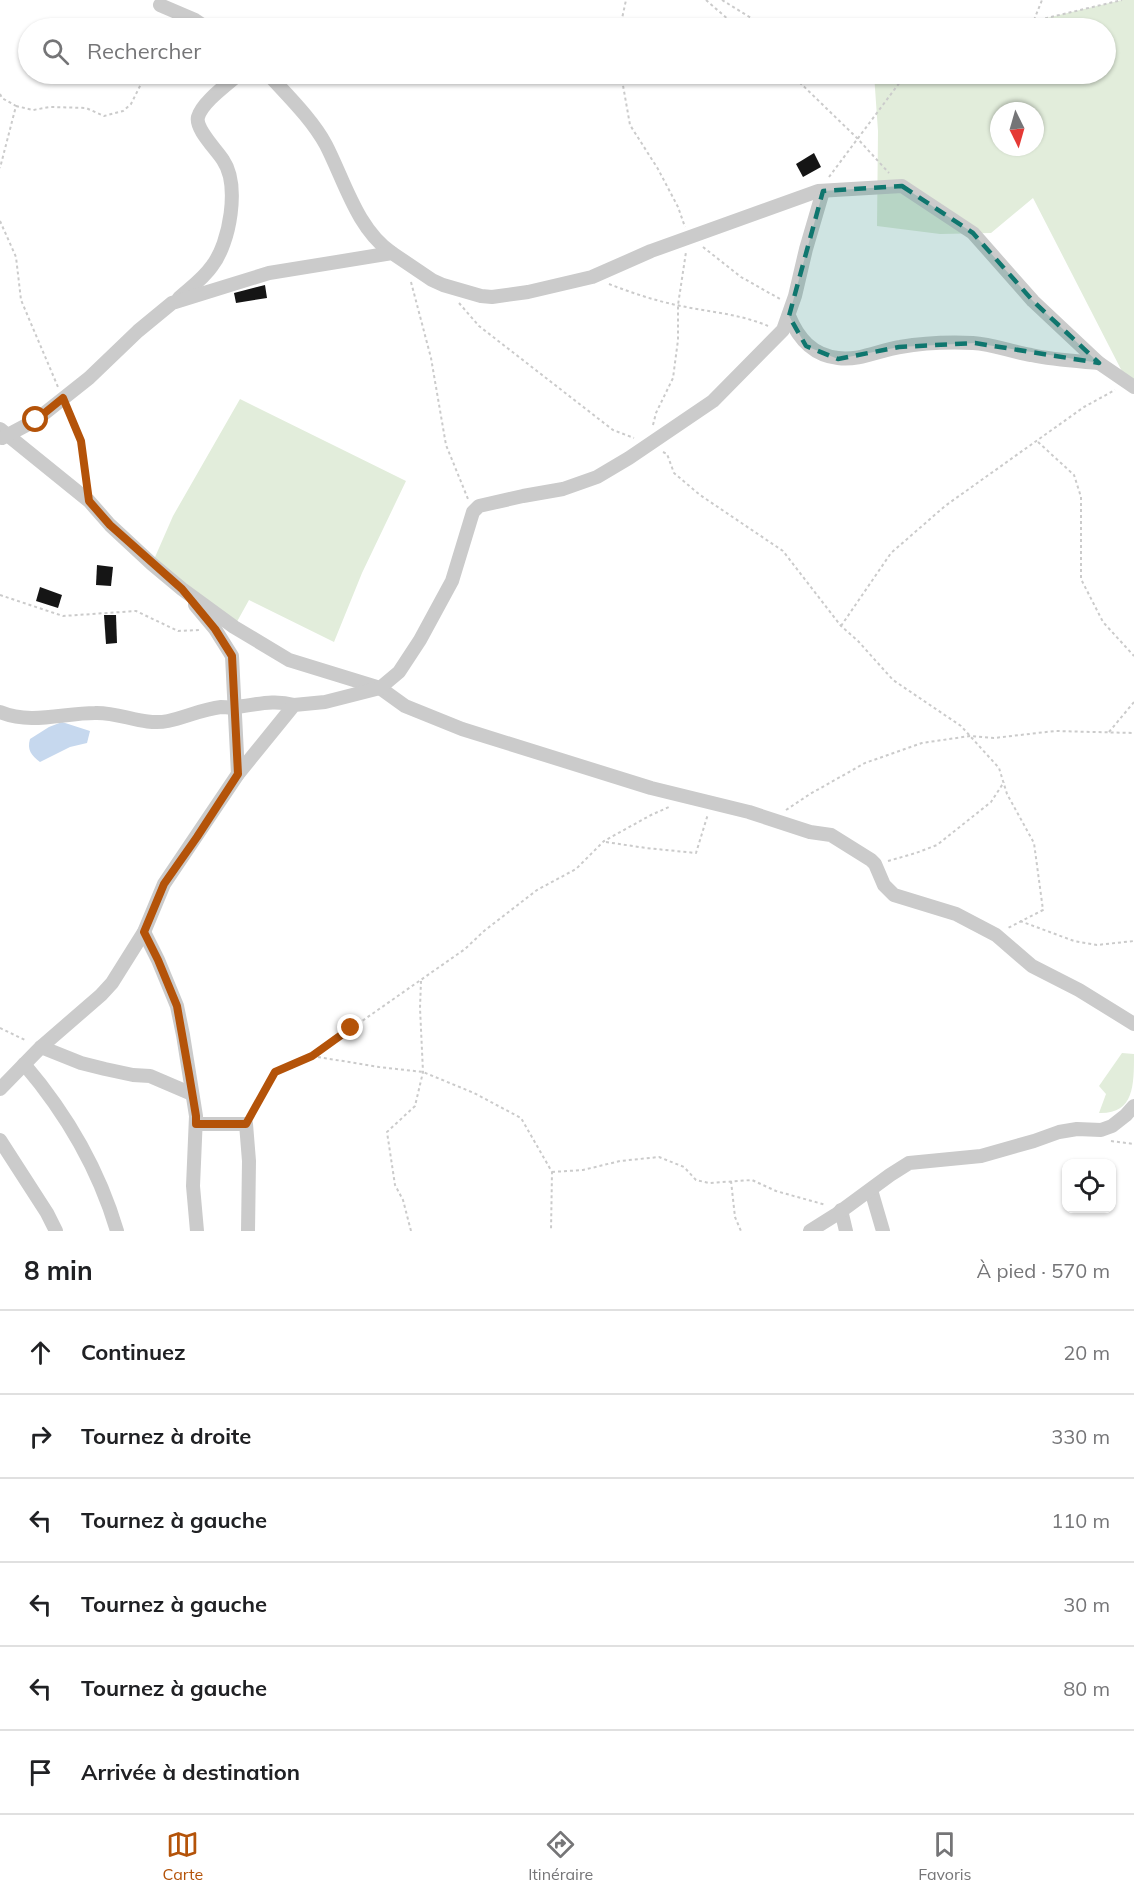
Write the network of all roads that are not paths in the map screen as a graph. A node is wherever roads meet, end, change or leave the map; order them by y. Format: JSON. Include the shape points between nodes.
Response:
{"nodes":[{"id":1,"x":160,"y":5,"type":"dead end"},
{"id":2,"x":190,"y":18,"type":"edge"},
{"id":3,"x":228,"y":84,"type":"edge"},
{"id":4,"x":277,"y":84,"type":"edge"},
{"id":5,"x":823,"y":191,"type":"junction"},
{"id":6,"x":392,"y":254,"type":"junction"},
{"id":7,"x":172,"y":303,"type":"junction"},
{"id":8,"x":789,"y":316,"type":"junction"},
{"id":9,"x":1099,"y":363,"type":"junction"},
{"id":10,"x":1131,"y":385,"type":"edge"},
{"id":11,"x":2,"y":434,"type":"edge"},
{"id":12,"x":182,"y":589,"type":"junction"},
{"id":13,"x":380,"y":688,"type":"junction"},
{"id":14,"x":294,"y":705,"type":"junction"},
{"id":15,"x":235,"y":707,"type":"junction"},
{"id":16,"x":0,"y":711,"type":"edge"},
{"id":17,"x":238,"y":774,"type":"junction"},
{"id":18,"x":144,"y":932,"type":"junction"},
{"id":19,"x":1134,"y":1024,"type":"edge"},
{"id":20,"x":41,"y":1047,"type":"junction"},
{"id":21,"x":24,"y":1064,"type":"junction"},
{"id":22,"x":0,"y":1089,"type":"edge"},
{"id":23,"x":192,"y":1094,"type":"junction"},
{"id":24,"x":1134,"y":1106,"type":"edge"},
{"id":25,"x":196,"y":1124,"type":"junction"},
{"id":26,"x":0,"y":1140,"type":"edge"},
{"id":27,"x":871,"y":1190,"type":"junction"},
{"id":28,"x":841,"y":1210,"type":"junction"},
{"id":29,"x":56,"y":1231,"type":"edge"},
{"id":30,"x":117,"y":1231,"type":"edge"},
{"id":31,"x":197,"y":1231,"type":"edge"},
{"id":32,"x":248,"y":1231,"type":"edge"},
{"id":33,"x":810,"y":1231,"type":"edge"},
{"id":34,"x":846,"y":1231,"type":"edge"},
{"id":35,"x":883,"y":1231,"type":"edge"}],
"edges":[{"from":1,"to":2,"type":"street"},
{"from":3,"to":7,"type":"street","via":[[198,116],[198,126],[224,161],[228,174],[231,212],[225,239],[213,265]]},
{"from":4,"to":6,"type":"street","via":[[325,143],[355,209],[381,246]]},
{"from":5,"to":6,"type":"street","via":[[651,251],[592,278],[528,292],[481,296],[432,280]]},
{"from":5,"to":8,"type":"street"},
{"from":5,"to":9,"type":"street","via":[[902,186],[973,233],[1033,301]]},
{"from":6,"to":7,"type":"street","via":[[269,273]]},
{"from":7,"to":11,"type":"street","via":[[36,420]]},
{"from":8,"to":9,"type":"street","via":[[807,346],[838,359],[899,347],[975,343],[1032,356]]},
{"from":8,"to":13,"type":"street","via":[[781,332],[713,401],[629,458],[563,489],[479,506],[473,512],[452,581],[420,640],[401,670]]},
{"from":9,"to":10,"type":"street"},
{"from":11,"to":12,"type":"street","via":[[89,501]]},
{"from":12,"to":13,"type":"street","via":[[289,660]]},
{"from":12,"to":15,"type":"street","via":[[232,656]]},
{"from":13,"to":14,"type":"street","via":[[325,702]]},
{"from":13,"to":19,"type":"street","via":[[405,706],[462,729],[651,788],[831,835],[871,860],[894,895],[956,914],[996,935],[1032,966]]},
{"from":14,"to":15,"type":"street","via":[[279,702]]},
{"from":14,"to":17,"type":"street"},
{"from":15,"to":16,"type":"street","via":[[155,722],[94,712],[46,718],[13,717]]},
{"from":15,"to":17,"type":"street"},
{"from":17,"to":18,"type":"street","via":[[164,884]]},
{"from":18,"to":20,"type":"street","via":[[112,983]]},
{"from":18,"to":23,"type":"street","via":[[177,1006]]},
{"from":20,"to":21,"type":"street"},
{"from":20,"to":23,"type":"street","via":[[97,1067],[150,1076]]},
{"from":21,"to":22,"type":"street"},
{"from":21,"to":30,"type":"street","via":[[86,1152]]},
{"from":23,"to":25,"type":"street"},
{"from":24,"to":27,"type":"street","via":[[1112,1126],[1101,1130],[1059,1132],[981,1156],[909,1164]]},
{"from":25,"to":31,"type":"street","via":[[193,1186]]},
{"from":25,"to":32,"type":"street","via":[[246,1124]]},
{"from":26,"to":29,"type":"street"},
{"from":27,"to":28,"type":"street"},
{"from":27,"to":35,"type":"street"},
{"from":28,"to":33,"type":"street"},
{"from":28,"to":34,"type":"street"}]}
